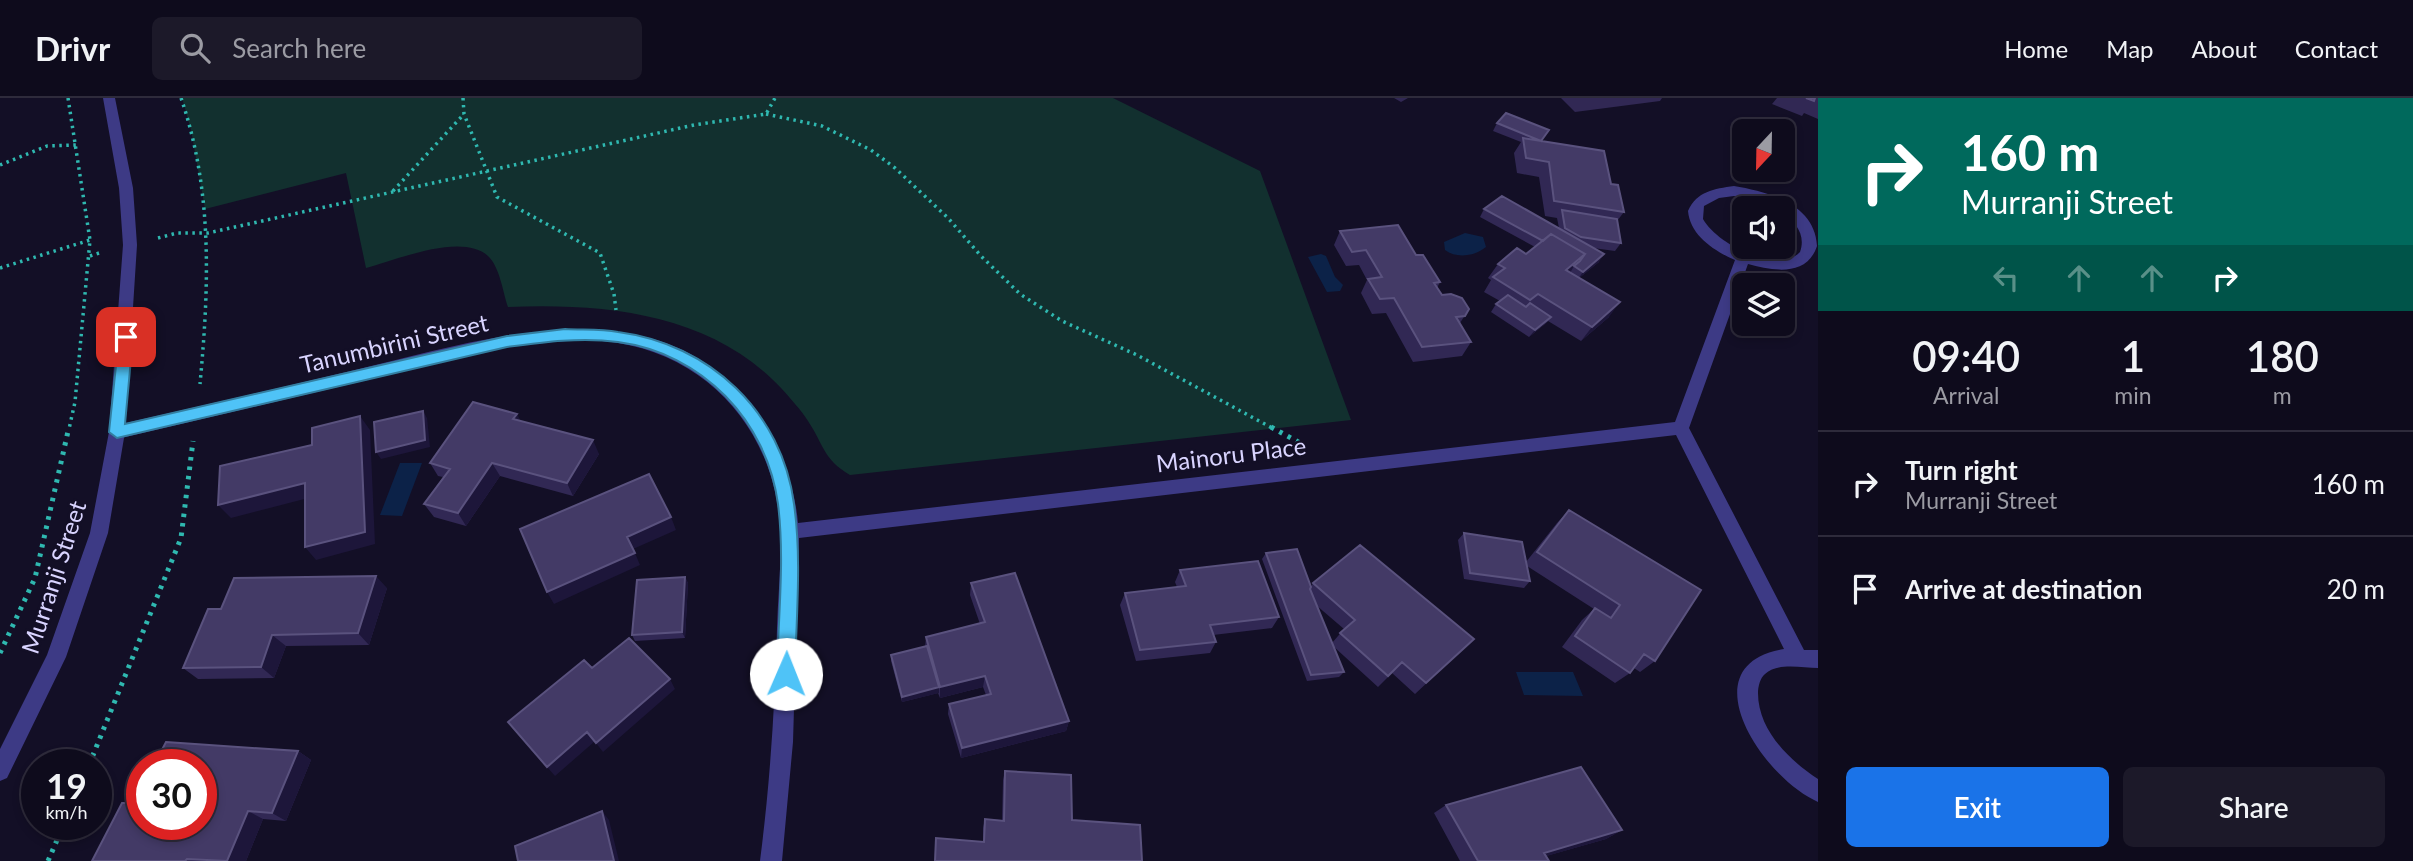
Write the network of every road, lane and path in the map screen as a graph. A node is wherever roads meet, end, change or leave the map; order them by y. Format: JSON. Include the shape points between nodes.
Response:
{"nodes":[{"id":1,"x":68,"y":98,"type":"edge"},
{"id":2,"x":109,"y":98,"type":"edge"},
{"id":3,"x":463,"y":98,"type":"edge"},
{"id":4,"x":775,"y":98,"type":"edge"},
{"id":5,"x":464,"y":114,"type":"junction"},
{"id":6,"x":766,"y":114,"type":"junction"},
{"id":7,"x":77,"y":145,"type":"junction"},
{"id":8,"x":0,"y":165,"type":"edge"},
{"id":9,"x":486,"y":171,"type":"junction"},
{"id":10,"x":392,"y":192,"type":"junction"},
{"id":11,"x":90,"y":240,"type":"junction"},
{"id":12,"x":130,"y":245,"type":"junction"},
{"id":13,"x":90,"y":256,"type":"junction"},
{"id":14,"x":1743,"y":258,"type":"joint"},
{"id":15,"x":1743,"y":259,"type":"edge"},
{"id":16,"x":0,"y":268,"type":"edge"},
{"id":17,"x":620,"y":337,"type":"junction"},
{"id":18,"x":1681,"y":428,"type":"junction"},
{"id":19,"x":117,"y":432,"type":"junction"},
{"id":20,"x":1343,"y":468,"type":"junction"},
{"id":21,"x":788,"y":532,"type":"junction"},
{"id":22,"x":0,"y":653,"type":"edge"},
{"id":23,"x":1797,"y":655,"type":"junction"},
{"id":24,"x":1818,"y":659,"type":"edge"},
{"id":25,"x":0,"y":771,"type":"edge"},
{"id":26,"x":1818,"y":791,"type":"edge"},
{"id":27,"x":57,"y":840,"type":"edge"},
{"id":28,"x":48,"y":861,"type":"edge"},
{"id":29,"x":771,"y":861,"type":"edge"}],
"edges":[{"from":1,"to":7,"type":"path"},
{"from":2,"to":12,"type":"street","name":"Murranji Street","via":[[126,188]]},
{"from":3,"to":5,"type":"path"},
{"from":4,"to":6,"type":"path"},
{"from":5,"to":9,"type":"path"},
{"from":5,"to":10,"type":"path"},
{"from":6,"to":9,"type":"path","via":[[694,125]]},
{"from":6,"to":20,"type":"path","via":[[822,126],[871,150],[930,201],[1020,294],[1062,321],[1137,355]]},
{"from":7,"to":8,"type":"path","via":[[60,142]]},
{"from":7,"to":11,"type":"path"},
{"from":9,"to":10,"type":"path"},
{"from":9,"to":17,"type":"path","via":[[497,197],[600,253],[614,294]]},
{"from":10,"to":12,"type":"path","via":[[208,233],[177,233]]},
{"from":11,"to":13,"type":"path"},
{"from":11,"to":16,"type":"path"},
{"from":12,"to":13,"type":"path"},
{"from":12,"to":19,"type":"street","name":"Murranji Street"},
{"from":13,"to":22,"type":"path","via":[[75,402],[35,578]]},
{"from":14,"to":14,"type":"street","via":[[1709,238],[1698,225],[1696,204],[1704,196],[1734,191],[1773,201],[1790,210],[1813,234],[1811,256],[1800,262],[1783,265]]},
{"from":15,"to":18,"type":"street"},
{"from":17,"to":19,"type":"street","name":"Tanumbirini Street","via":[[565,334],[507,341]]},
{"from":17,"to":21,"type":"street","name":"Tanumbirini Street","via":[[668,350],[712,373],[746,406],[771,449],[786,502]]},
{"from":18,"to":20,"type":"street","name":"Mainoru Place"},
{"from":18,"to":23,"type":"street"},
{"from":19,"to":25,"type":"street","name":"Murranji Street","via":[[99,533],[56,657]]},
{"from":20,"to":21,"type":"street","name":"Mainoru Place"},
{"from":21,"to":29,"type":"street","name":"Tanumbirini Street","via":[[786,700]]},
{"from":23,"to":24,"type":"street"},
{"from":23,"to":26,"type":"street","via":[[1773,658],[1755,670],[1747,688],[1747,710],[1779,763]]},
{"from":27,"to":28,"type":"path"}]}
